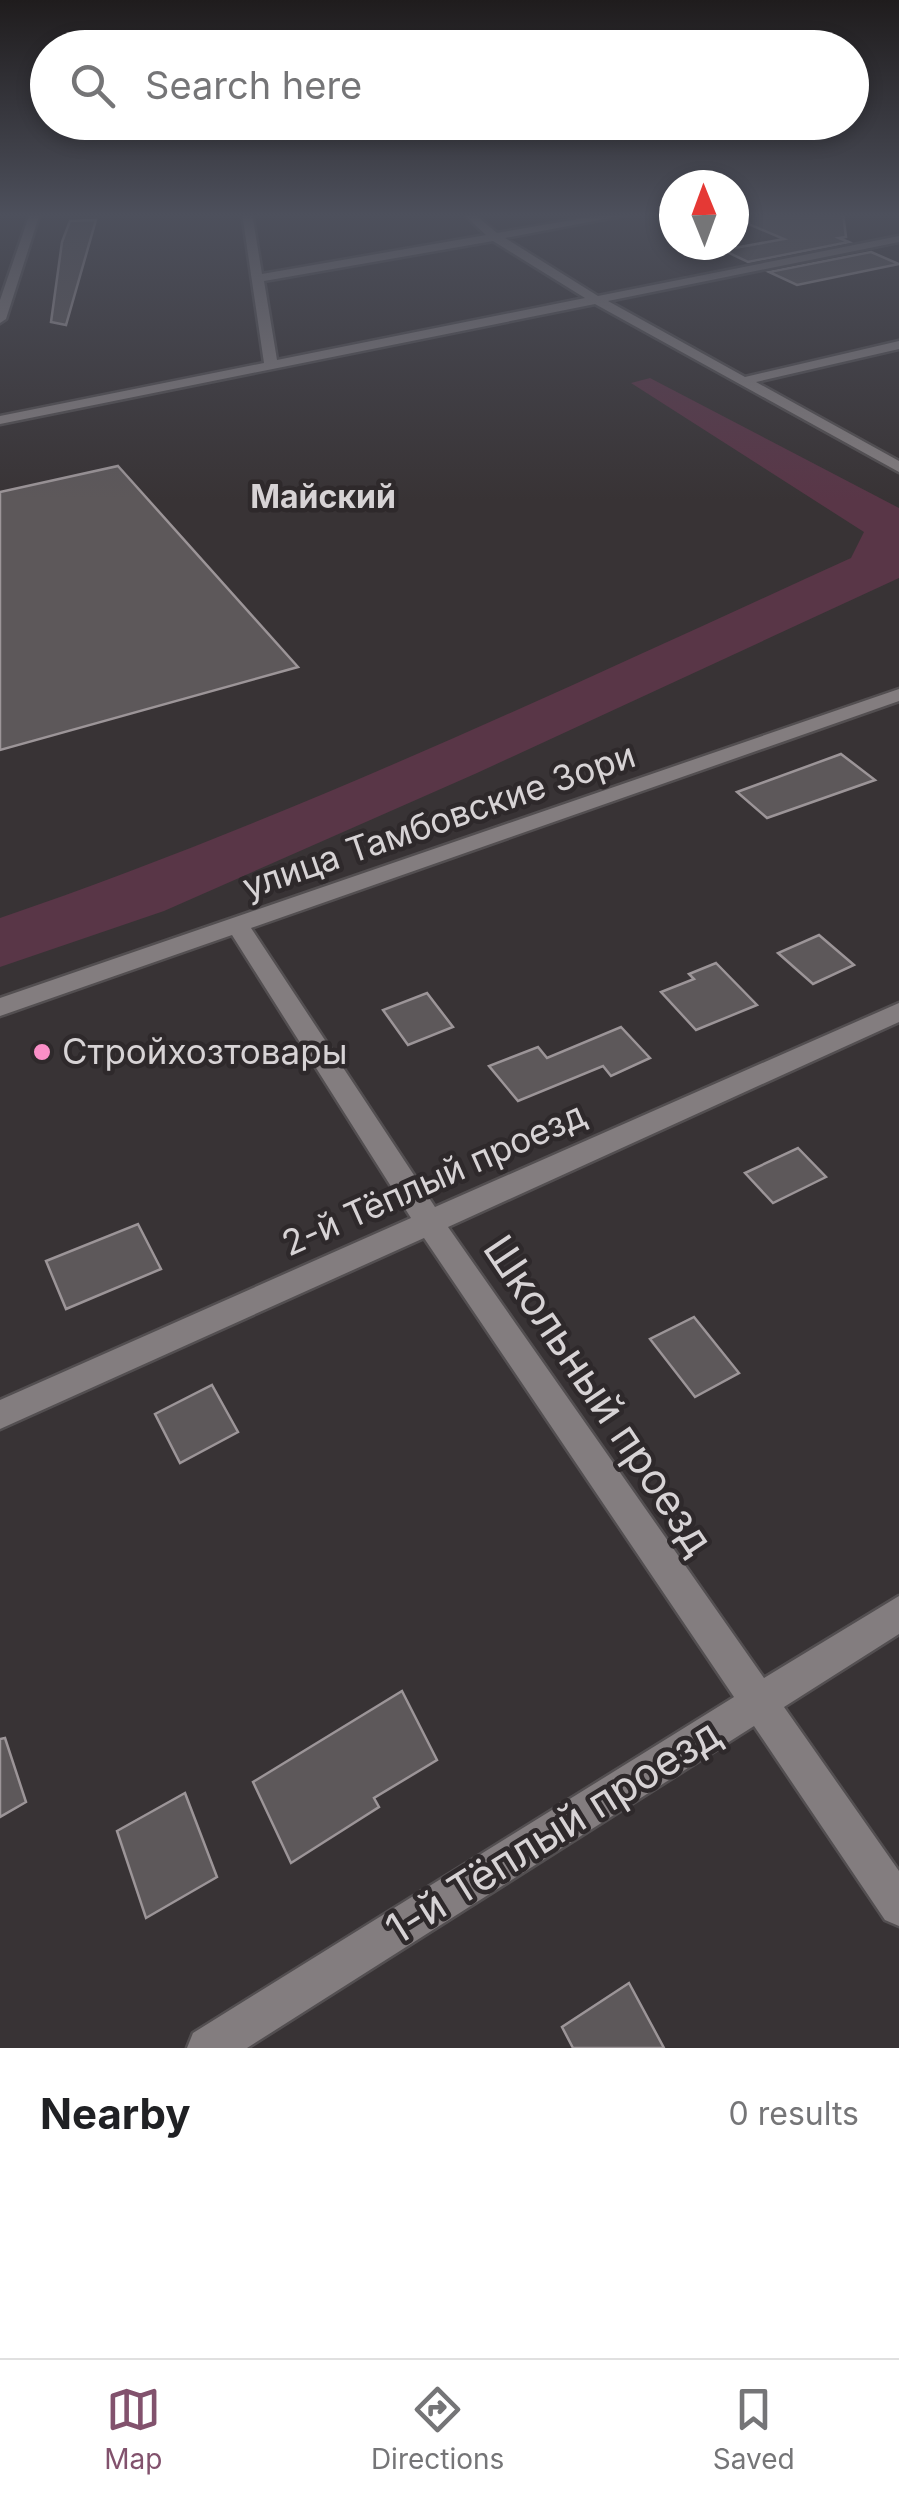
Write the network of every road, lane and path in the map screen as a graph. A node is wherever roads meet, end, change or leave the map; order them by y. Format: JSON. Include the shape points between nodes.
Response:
{"nodes":[{"id":1,"x":264,"y":309,"type":"edge"},
{"id":2,"x":555,"y":309,"type":"edge"},
{"id":3,"x":613,"y":309,"type":"edge"},
{"id":4,"x":899,"y":344,"type":"edge"},
{"id":5,"x":272,"y":366,"type":"junction"},
{"id":6,"x":744,"y":381,"type":"junction"},
{"id":7,"x":0,"y":420,"type":"edge"},
{"id":8,"x":899,"y":467,"type":"edge"},
{"id":9,"x":899,"y":695,"type":"edge"},
{"id":10,"x":238,"y":926,"type":"junction"},
{"id":11,"x":0,"y":1007,"type":"edge"},
{"id":12,"x":899,"y":1012,"type":"edge"},
{"id":13,"x":429,"y":1222,"type":"junction"},
{"id":14,"x":0,"y":1415,"type":"edge"},
{"id":15,"x":899,"y":1614,"type":"edge"},
{"id":16,"x":758,"y":1702,"type":"junction"},
{"id":17,"x":899,"y":1906,"type":"edge"},
{"id":18,"x":208,"y":2048,"type":"edge"}],
"edges":[{"from":1,"to":5,"type":"street"},
{"from":2,"to":5,"type":"street"},
{"from":3,"to":6,"type":"street"},
{"from":4,"to":6,"type":"street"},
{"from":5,"to":7,"type":"street"},
{"from":6,"to":8,"type":"street"},
{"from":9,"to":10,"type":"street","name":"улица Тамбовские Зори"},
{"from":10,"to":11,"type":"street","name":"улица Тамбовские Зори"},
{"from":10,"to":13,"type":"street","name":"Школьный проезд"},
{"from":12,"to":13,"type":"street","name":"2-й Тёплый проезд"},
{"from":13,"to":14,"type":"street","name":"2-й Тёплый проезд"},
{"from":13,"to":16,"type":"street","name":"Школьный проезд"},
{"from":15,"to":16,"type":"street","name":"1-й Тёплый проезд"},
{"from":16,"to":17,"type":"street","name":"Школьный проезд"},
{"from":16,"to":18,"type":"street","name":"1-й Тёплый проезд"}]}
